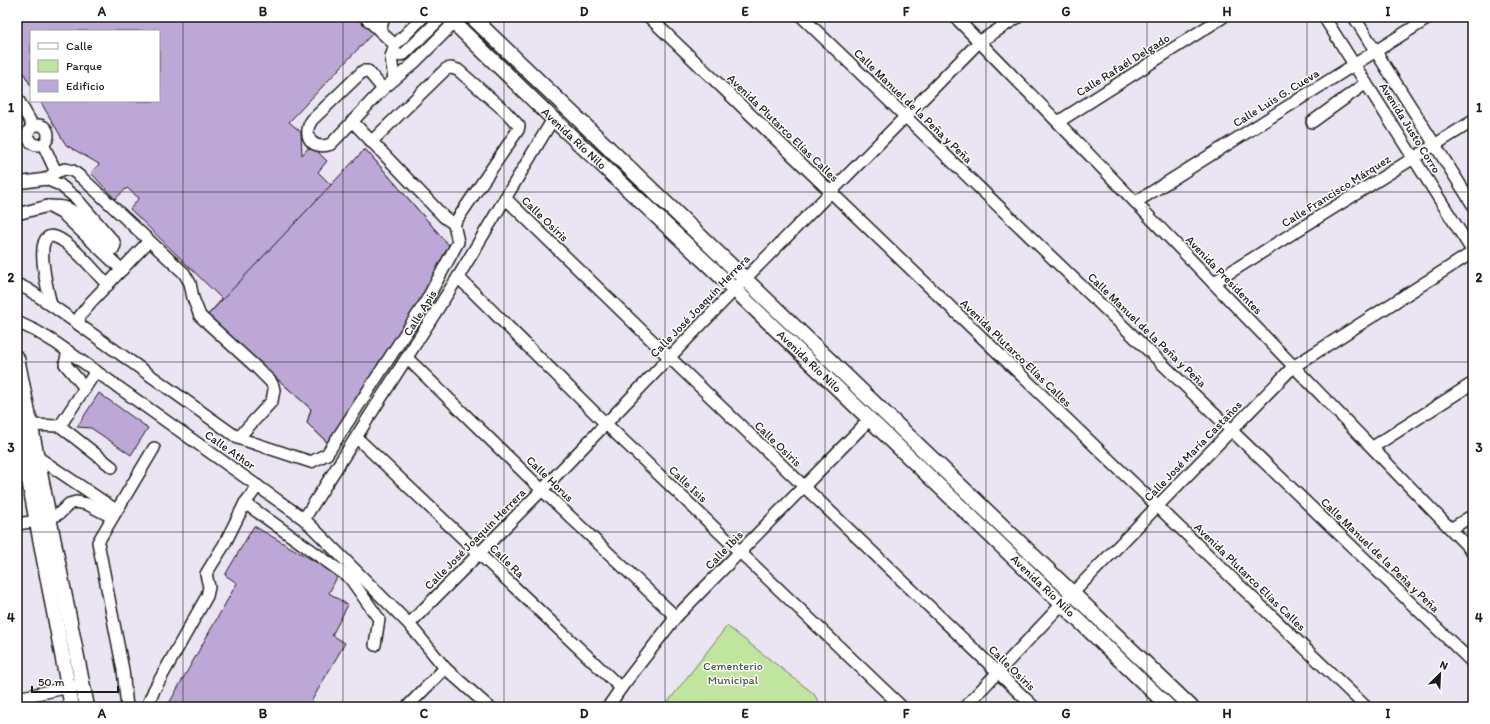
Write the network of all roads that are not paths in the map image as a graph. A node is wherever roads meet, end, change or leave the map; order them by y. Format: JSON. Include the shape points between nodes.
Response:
{"nodes":[{"id":1,"x":365,"y":17,"type":"edge"},
{"id":2,"x":384,"y":17,"type":"edge"},
{"id":3,"x":423,"y":17,"type":"edge"},
{"id":4,"x":433,"y":17,"type":"edge"},
{"id":5,"x":472,"y":17,"type":"edge"},
{"id":6,"x":649,"y":17,"type":"edge"},
{"id":7,"x":802,"y":17,"type":"edge"},
{"id":8,"x":955,"y":17,"type":"edge"},
{"id":9,"x":1018,"y":17,"type":"edge"},
{"id":10,"x":1222,"y":17,"type":"edge"},
{"id":11,"x":1324,"y":17,"type":"edge"},
{"id":12,"x":1354,"y":17,"type":"edge"},
{"id":13,"x":1430,"y":17,"type":"edge"},
{"id":14,"x":450,"y":20,"type":"edge"},
{"id":15,"x":380,"y":31,"type":"junction"},
{"id":16,"x":979,"y":42,"type":"junction"},
{"id":17,"x":395,"y":44,"type":"junction"},
{"id":18,"x":1376,"y":51,"type":"junction"},
{"id":19,"x":390,"y":57,"type":"junction"},
{"id":20,"x":1354,"y":65,"type":"junction"},
{"id":21,"x":394,"y":79,"type":"junction"},
{"id":22,"x":1366,"y":84,"type":"junction"},
{"id":23,"x":383,"y":90,"type":"junction"},
{"id":24,"x":17,"y":98,"type":"edge"},
{"id":25,"x":906,"y":116,"type":"junction"},
{"id":26,"x":553,"y":119,"type":"junction"},
{"id":27,"x":352,"y":121,"type":"junction"},
{"id":28,"x":1473,"y":121,"type":"edge"},
{"id":29,"x":1058,"y":122,"type":"junction"},
{"id":30,"x":1312,"y":122,"type":"dead end"},
{"id":31,"x":372,"y":142,"type":"junction"},
{"id":32,"x":1435,"y":145,"type":"junction"},
{"id":33,"x":1414,"y":158,"type":"junction"},
{"id":34,"x":56,"y":172,"type":"junction"},
{"id":35,"x":46,"y":179,"type":"junction"},
{"id":36,"x":17,"y":183,"type":"edge"},
{"id":37,"x":830,"y":192,"type":"junction"},
{"id":38,"x":505,"y":198,"type":"junction"},
{"id":39,"x":1136,"y":202,"type":"junction"},
{"id":40,"x":1473,"y":205,"type":"edge"},
{"id":41,"x":48,"y":206,"type":"junction"},
{"id":42,"x":17,"y":214,"type":"edge"},
{"id":43,"x":454,"y":224,"type":"junction"},
{"id":44,"x":149,"y":241,"type":"junction"},
{"id":45,"x":1473,"y":252,"type":"edge"},
{"id":46,"x":122,"y":270,"type":"junction"},
{"id":47,"x":458,"y":277,"type":"junction"},
{"id":48,"x":745,"y":279,"type":"junction"},
{"id":49,"x":1213,"y":283,"type":"junction"},
{"id":50,"x":17,"y":284,"type":"edge"},
{"id":51,"x":108,"y":285,"type":"junction"},
{"id":52,"x":734,"y":289,"type":"junction"},
{"id":53,"x":51,"y":305,"type":"junction"},
{"id":54,"x":17,"y":322,"type":"edge"},
{"id":55,"x":81,"y":326,"type":"junction"},
{"id":56,"x":68,"y":351,"type":"junction"},
{"id":57,"x":17,"y":358,"type":"edge"},
{"id":58,"x":407,"y":358,"type":"junction"},
{"id":59,"x":669,"y":358,"type":"junction"},
{"id":60,"x":1293,"y":367,"type":"junction"},
{"id":61,"x":96,"y":371,"type":"junction"},
{"id":62,"x":1473,"y":383,"type":"edge"},
{"id":63,"x":85,"y":388,"type":"junction"},
{"id":64,"x":17,"y":417,"type":"edge"},
{"id":65,"x":870,"y":419,"type":"junction"},
{"id":66,"x":606,"y":424,"type":"junction"},
{"id":67,"x":30,"y":425,"type":"junction"},
{"id":68,"x":60,"y":426,"type":"junction"},
{"id":69,"x":1232,"y":430,"type":"junction"},
{"id":70,"x":238,"y":438,"type":"junction"},
{"id":71,"x":357,"y":438,"type":"junction"},
{"id":72,"x":1373,"y":447,"type":"junction"},
{"id":73,"x":154,"y":448,"type":"dead end"},
{"id":74,"x":36,"y":456,"type":"junction"},
{"id":75,"x":112,"y":467,"type":"dead end"},
{"id":76,"x":23,"y":477,"type":"edge"},
{"id":77,"x":258,"y":486,"type":"junction"},
{"id":78,"x":804,"y":487,"type":"junction"},
{"id":79,"x":542,"y":490,"type":"junction"},
{"id":80,"x":246,"y":503,"type":"junction"},
{"id":81,"x":1157,"y":506,"type":"junction"},
{"id":82,"x":114,"y":514,"type":"junction"},
{"id":83,"x":1473,"y":515,"type":"edge"},
{"id":84,"x":304,"y":519,"type":"junction"},
{"id":85,"x":43,"y":520,"type":"junction"},
{"id":86,"x":17,"y":524,"type":"edge"},
{"id":87,"x":1451,"y":529,"type":"junction"},
{"id":88,"x":741,"y":552,"type":"junction"},
{"id":89,"x":1473,"y":552,"type":"edge"},
{"id":90,"x":479,"y":554,"type":"junction"},
{"id":91,"x":1073,"y":594,"type":"junction"},
{"id":92,"x":1062,"y":604,"type":"junction"},
{"id":93,"x":676,"y":617,"type":"junction"},
{"id":94,"x":409,"y":624,"type":"junction"},
{"id":95,"x":375,"y":645,"type":"dead end"},
{"id":96,"x":1473,"y":662,"type":"edge"},
{"id":97,"x":444,"y":668,"type":"junction"},
{"id":98,"x":998,"y":672,"type":"junction"},
{"id":99,"x":75,"y":686,"type":"junction"},
{"id":100,"x":621,"y":688,"type":"junction"},
{"id":101,"x":17,"y":698,"type":"edge"},
{"id":102,"x":72,"y":707,"type":"edge"},
{"id":103,"x":87,"y":707,"type":"edge"},
{"id":104,"x":127,"y":707,"type":"edge"},
{"id":105,"x":147,"y":707,"type":"edge"},
{"id":106,"x":407,"y":707,"type":"edge"},
{"id":107,"x":490,"y":707,"type":"edge"},
{"id":108,"x":608,"y":707,"type":"edge"},
{"id":109,"x":902,"y":707,"type":"edge"},
{"id":110,"x":965,"y":707,"type":"edge"},
{"id":111,"x":1034,"y":707,"type":"edge"},
{"id":112,"x":1169,"y":707,"type":"edge"},
{"id":113,"x":1191,"y":707,"type":"edge"},
{"id":114,"x":1366,"y":707,"type":"edge"}],
"edges":[{"from":1,"to":15,"type":"street"},
{"from":2,"to":15,"type":"street"},
{"from":3,"to":17,"type":"street"},
{"from":4,"to":19,"type":"street"},
{"from":5,"to":48,"type":"main road","name":"Avenida Río Nilo"},
{"from":6,"to":37,"type":"street","name":"Avenida Plutarco Elías Calles"},
{"from":7,"to":25,"type":"street","name":"Calle Manuel de la Peña y Peña"},
{"from":8,"to":16,"type":"street","name":"Avenida Presidentes"},
{"from":9,"to":16,"type":"street","name":"Calle José Joaquín Herrera"},
{"from":10,"to":29,"type":"street","name":"Calle Rafaél Delgado"},
{"from":11,"to":20,"type":"street","name":"Avenida Justo Corro"},
{"from":12,"to":18,"type":"street","name":"Avenida Justo Corro"},
{"from":13,"to":18,"type":"street","name":"Calle Luis G. Cueva"},
{"from":14,"to":19,"type":"street","via":[[404,54]]},
{"from":14,"to":21,"type":"street","via":[[423,43],[409,59],[407,70]]},
{"from":14,"to":26,"type":"main road","name":"Avenida Río Nilo"},
{"from":15,"to":17,"type":"street"},
{"from":16,"to":25,"type":"street","name":"Calle José Joaquín Herrera"},
{"from":16,"to":29,"type":"street","name":"Avenida Presidentes"},
{"from":17,"to":19,"type":"street"},
{"from":18,"to":20,"type":"street","name":"Calle Luis G. Cueva"},
{"from":18,"to":32,"type":"street","name":"Avenida Justo Corro"},
{"from":19,"to":21,"type":"street"},
{"from":20,"to":22,"type":"street","name":"Avenida Justo Corro"},
{"from":20,"to":39,"type":"street","name":"Calle Luis G. Cueva"},
{"from":21,"to":23,"type":"street"},
{"from":22,"to":30,"type":"street"},
{"from":22,"to":33,"type":"street","name":"Avenida Justo Corro"},
{"from":23,"to":27,"type":"street"},
{"from":23,"to":27,"type":"street","via":[[368,71],[363,71],[312,120],[308,138],[317,146],[327,146]]},
{"from":24,"to":34,"type":"street","via":[[32,126],[28,133],[30,141],[36,145],[43,144]]},
{"from":25,"to":37,"type":"street","name":"Calle José Joaquín Herrera"},
{"from":25,"to":69,"type":"street","name":"Calle Manuel de la Peña y Peña"},
{"from":26,"to":38,"type":"street","name":"Calle Apis"},
{"from":26,"to":52,"type":"main road","name":"Avenida Río Nilo"},
{"from":27,"to":31,"type":"street"},
{"from":28,"to":32,"type":"street","name":"Calle Francisco Márquez"},
{"from":29,"to":39,"type":"street","name":"Avenida Presidentes"},
{"from":31,"to":43,"type":"street","via":[[444,217]]},
{"from":31,"to":43,"type":"street","via":[[446,69],[451,68],[458,70],[518,124],[518,130]]},
{"from":32,"to":33,"type":"street","name":"Calle Francisco Márquez"},
{"from":32,"to":40,"type":"street","name":"Avenida Justo Corro"},
{"from":33,"to":45,"type":"street","name":"Avenida Justo Corro"},
{"from":33,"to":49,"type":"street","name":"Calle Francisco Márquez"},
{"from":34,"to":35,"type":"street"},
{"from":34,"to":44,"type":"street","via":[[65,169],[73,171]]},
{"from":35,"to":36,"type":"street"},
{"from":35,"to":41,"type":"street","via":[[60,185],[76,198],[114,242],[114,249],[110,249],[73,212],[65,208]]},
{"from":37,"to":48,"type":"street","name":"Calle José Joaquín Herrera"},
{"from":37,"to":81,"type":"street","name":"Avenida Plutarco Elías Calles"},
{"from":38,"to":47,"type":"street","name":"Calle Apis"},
{"from":38,"to":59,"type":"street","name":"Calle Osiris"},
{"from":39,"to":49,"type":"street","name":"Avenida Presidentes"},
{"from":41,"to":42,"type":"street"},
{"from":41,"to":46,"type":"street","via":[[63,214]]},
{"from":43,"to":70,"type":"street","via":[[458,242],[425,303],[327,454],[311,462]]},
{"from":44,"to":46,"type":"street"},
{"from":44,"to":70,"type":"street","via":[[188,279],[200,316],[273,386],[272,401]]},
{"from":45,"to":60,"type":"street","name":"Calle José María Castaños"},
{"from":46,"to":51,"type":"street"},
{"from":47,"to":58,"type":"street","name":"Calle Apis"},
{"from":47,"to":66,"type":"street","name":"Calle Isis"},
{"from":48,"to":52,"type":"street","name":"Calle José Joaquín Herrera"},
{"from":48,"to":91,"type":"main road","name":"Avenida Río Nilo"},
{"from":49,"to":60,"type":"street","name":"Avenida Presidentes"},
{"from":50,"to":53,"type":"street"},
{"from":51,"to":53,"type":"street","via":[[66,243],[53,236],[48,237],[42,246]]},
{"from":51,"to":55,"type":"street","via":[[83,312],[79,322]]},
{"from":52,"to":59,"type":"street","name":"Calle José Joaquín Herrera"},
{"from":52,"to":65,"type":"main road","name":"Avenida Río Nilo"},
{"from":53,"to":55,"type":"street"},
{"from":54,"to":56,"type":"street","name":"Calle Athor"},
{"from":55,"to":70,"type":"street"},
{"from":56,"to":61,"type":"street","name":"Calle Athor"},
{"from":56,"to":63,"type":"street","via":[[65,364]]},
{"from":57,"to":67,"type":"main road"},
{"from":58,"to":71,"type":"street","name":"Calle Apis"},
{"from":58,"to":79,"type":"street","name":"Calle Horus"},
{"from":59,"to":66,"type":"street","name":"Calle José Joaquín Herrera"},
{"from":59,"to":78,"type":"street","name":"Calle Osiris"},
{"from":60,"to":69,"type":"street","name":"Calle José María Castaños"},
{"from":60,"to":72,"type":"street","name":"Avenida Presidentes"},
{"from":61,"to":63,"type":"street"},
{"from":61,"to":77,"type":"street","name":"Calle Athor"},
{"from":62,"to":72,"type":"street"},
{"from":63,"to":68,"type":"street"},
{"from":64,"to":76,"type":"main road"},
{"from":65,"to":78,"type":"street","name":"Calle Ibis"},
{"from":65,"to":92,"type":"main road","name":"Avenida Río Nilo"},
{"from":66,"to":79,"type":"street","name":"Calle José Joaquín Herrera"},
{"from":66,"to":88,"type":"street","name":"Calle Isis"},
{"from":67,"to":68,"type":"street"},
{"from":67,"to":74,"type":"main road"},
{"from":68,"to":75,"type":"street"},
{"from":69,"to":81,"type":"street","name":"Calle José María Castaños"},
{"from":69,"to":96,"type":"street","name":"Calle Manuel de la Peña y Peña"},
{"from":71,"to":84,"type":"street","name":"Calle Apis"},
{"from":71,"to":90,"type":"street","name":"Calle Ra"},
{"from":72,"to":87,"type":"street","name":"Avenida Presidentes"},
{"from":73,"to":82,"type":"street"},
{"from":74,"to":82,"type":"street"},
{"from":74,"to":85,"type":"main road"},
{"from":76,"to":85,"type":"main road"},
{"from":77,"to":80,"type":"street"},
{"from":77,"to":84,"type":"street","name":"Calle Athor"},
{"from":78,"to":88,"type":"street","name":"Calle Ibis"},
{"from":78,"to":98,"type":"street","name":"Calle Osiris"},
{"from":79,"to":90,"type":"street","name":"Calle José Joaquín Herrera"},
{"from":79,"to":93,"type":"street","name":"Calle Horus"},
{"from":80,"to":95,"type":"street","via":[[350,578],[379,619]]},
{"from":80,"to":105,"type":"street","via":[[206,574],[209,587],[207,596]]},
{"from":81,"to":91,"type":"street","name":"Calle José María Castaños"},
{"from":81,"to":114,"type":"street","name":"Avenida Plutarco Elías Calles"},
{"from":82,"to":85,"type":"street","via":[[76,502]]},
{"from":82,"to":104,"type":"street","via":[[98,542],[123,670]]},
{"from":83,"to":87,"type":"street"},
{"from":84,"to":94,"type":"street","name":"Calle Athor"},
{"from":85,"to":86,"type":"street"},
{"from":85,"to":99,"type":"main road"},
{"from":87,"to":89,"type":"street","name":"Avenida Presidentes"},
{"from":88,"to":93,"type":"street","name":"Calle Ibis"},
{"from":88,"to":109,"type":"street","name":"Calle Isis"},
{"from":90,"to":94,"type":"street","name":"Calle José Joaquín Herrera"},
{"from":90,"to":100,"type":"street","name":"Calle Ra"},
{"from":91,"to":92,"type":"street","name":"Calle José María Castaños"},
{"from":91,"to":113,"type":"main road","name":"Avenida Río Nilo"},
{"from":92,"to":98,"type":"street","name":"Calle José María Castaños"},
{"from":92,"to":112,"type":"main road","name":"Avenida Río Nilo"},
{"from":93,"to":100,"type":"street","name":"Calle Ibis"},
{"from":94,"to":97,"type":"street","name":"Calle Athor"},
{"from":97,"to":106,"type":"street"},
{"from":97,"to":107,"type":"street","name":"Calle Athor"},
{"from":98,"to":110,"type":"street","name":"Calle José María Castaños"},
{"from":98,"to":111,"type":"street","name":"Calle Osiris"},
{"from":99,"to":101,"type":"street"},
{"from":99,"to":102,"type":"main road"},
{"from":99,"to":103,"type":"main road"},
{"from":100,"to":108,"type":"street","name":"Calle Ibis"}]}
